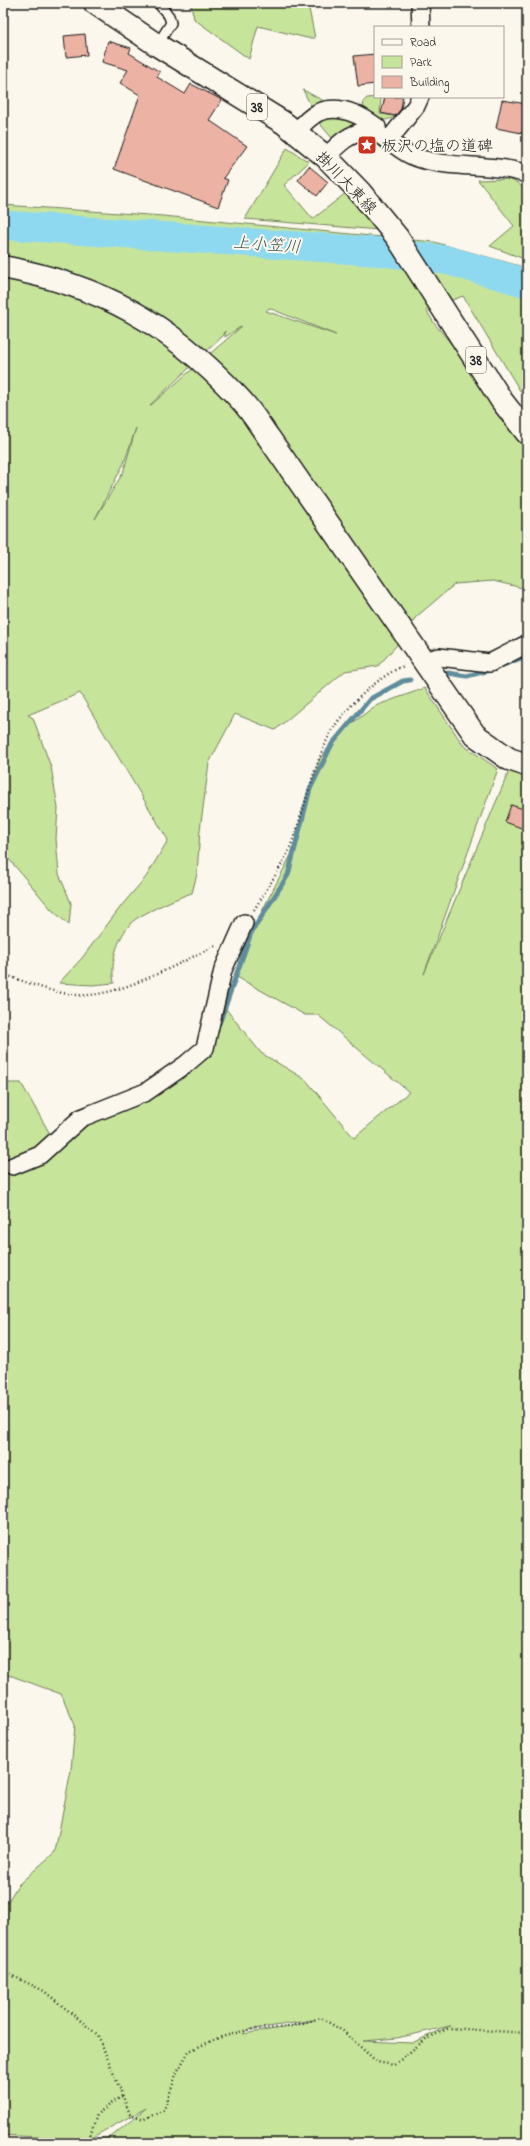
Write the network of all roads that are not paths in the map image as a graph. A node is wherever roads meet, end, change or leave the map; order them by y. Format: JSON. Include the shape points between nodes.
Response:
{"nodes":[{"id":1,"x":95,"y":3,"type":"edge"},
{"id":2,"x":158,"y":3,"type":"edge"},
{"id":3,"x":420,"y":3,"type":"edge"},
{"id":4,"x":421,"y":26,"type":"edge"},
{"id":5,"x":157,"y":45,"type":"junction"},
{"id":6,"x":420,"y":98,"type":"edge"},
{"id":7,"x":296,"y":132,"type":"junction"},
{"id":8,"x":383,"y":138,"type":"junction"},
{"id":9,"x":326,"y":157,"type":"junction"},
{"id":10,"x":527,"y":174,"type":"edge"},
{"id":11,"x":3,"y":267,"type":"edge"},
{"id":12,"x":527,"y":433,"type":"edge"},
{"id":13,"x":527,"y":644,"type":"edge"},
{"id":14,"x":422,"y":661,"type":"junction"},
{"id":15,"x":527,"y":765,"type":"edge"},
{"id":16,"x":244,"y":922,"type":"road end"},
{"id":17,"x":13,"y":1166,"type":"dead end"}],
"edges":[{"from":1,"to":5,"type":"street","name":"掛川大東線","number":"38"},
{"from":2,"to":5,"type":"lane","via":[[171,20]]},
{"from":3,"to":4,"type":"street"},
{"from":5,"to":7,"type":"street","name":"掛川大東線","number":"38"},
{"from":6,"to":8,"type":"street","via":[[416,106]]},
{"from":7,"to":8,"type":"street","via":[[318,113],[329,110],[363,116],[377,127]]},
{"from":7,"to":9,"type":"street","name":"掛川大東線","number":"38"},
{"from":8,"to":9,"type":"street","via":[[365,132],[349,136]]},
{"from":8,"to":10,"type":"street","via":[[408,155],[427,162],[509,168]]},
{"from":9,"to":12,"type":"street","name":"掛川大東線","number":"38","via":[[360,192],[397,237],[502,401]]},
{"from":11,"to":14,"type":"street","via":[[44,275],[89,290],[163,329],[204,362],[239,398],[269,438]]},
{"from":13,"to":14,"type":"street","via":[[490,664],[439,657]]},
{"from":14,"to":15,"type":"street","via":[[475,735],[510,759]]},
{"from":16,"to":17,"type":"street","via":[[223,970],[205,1048],[146,1092],[81,1118],[40,1155]]}]}
